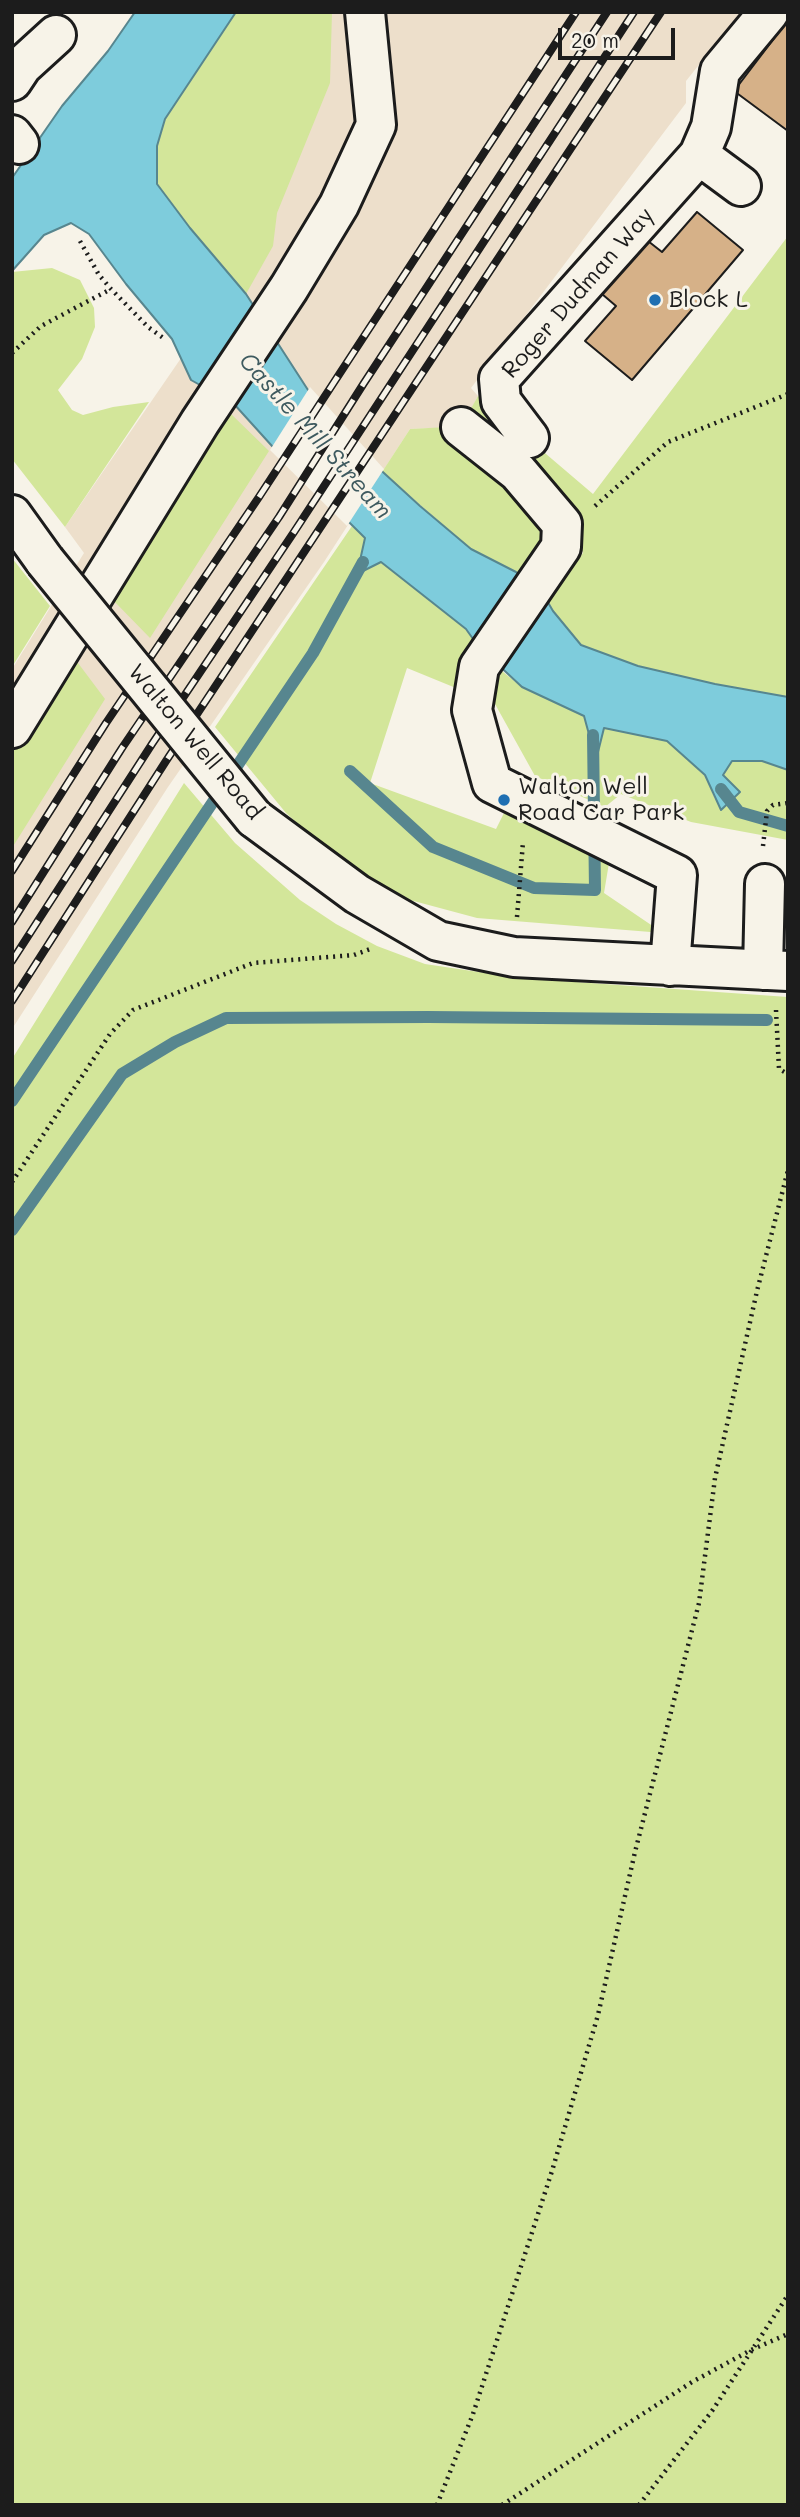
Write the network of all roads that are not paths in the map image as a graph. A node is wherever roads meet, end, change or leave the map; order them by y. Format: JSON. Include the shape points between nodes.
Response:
{"nodes":[{"id":1,"x":365,"y":12,"type":"edge"},
{"id":2,"x":769,"y":12,"type":"edge"},
{"id":3,"x":56,"y":35,"type":"dead end"},
{"id":4,"x":16,"y":69,"type":"edge"},
{"id":5,"x":699,"y":155,"type":"junction"},
{"id":6,"x":741,"y":186,"type":"dead end"},
{"id":7,"x":461,"y":426,"type":"dead end"},
{"id":8,"x":529,"y":438,"type":"dead end"},
{"id":9,"x":12,"y":515,"type":"edge"},
{"id":10,"x":12,"y":729,"type":"edge"},
{"id":11,"x":765,"y":884,"type":"dead end"},
{"id":12,"x":670,"y":966,"type":"junction"},
{"id":13,"x":776,"y":970,"type":"edge"}],
"edges":[{"from":1,"to":10,"type":"street","via":[[376,125],[339,205]]},
{"from":2,"to":5,"type":"street","name":"Roger Dudman Way","via":[[720,71],[711,127]]},
{"from":3,"to":4,"type":"street"},
{"from":5,"to":6,"type":"street"},
{"from":5,"to":8,"type":"street","name":"Roger Dudman Way","via":[[499,379],[501,401]]},
{"from":7,"to":12,"type":"street","via":[[518,472],[562,524],[561,547],[547,572],[479,667],[472,710],[492,783],[677,875]]},
{"from":9,"to":12,"type":"street","name":"Walton Well Road","bridge":true,"via":[[254,818],[357,894],[438,941],[514,957]]},
{"from":11,"to":13,"type":"street"},
{"from":12,"to":13,"type":"street","name":"Walton Well Road"}]}
